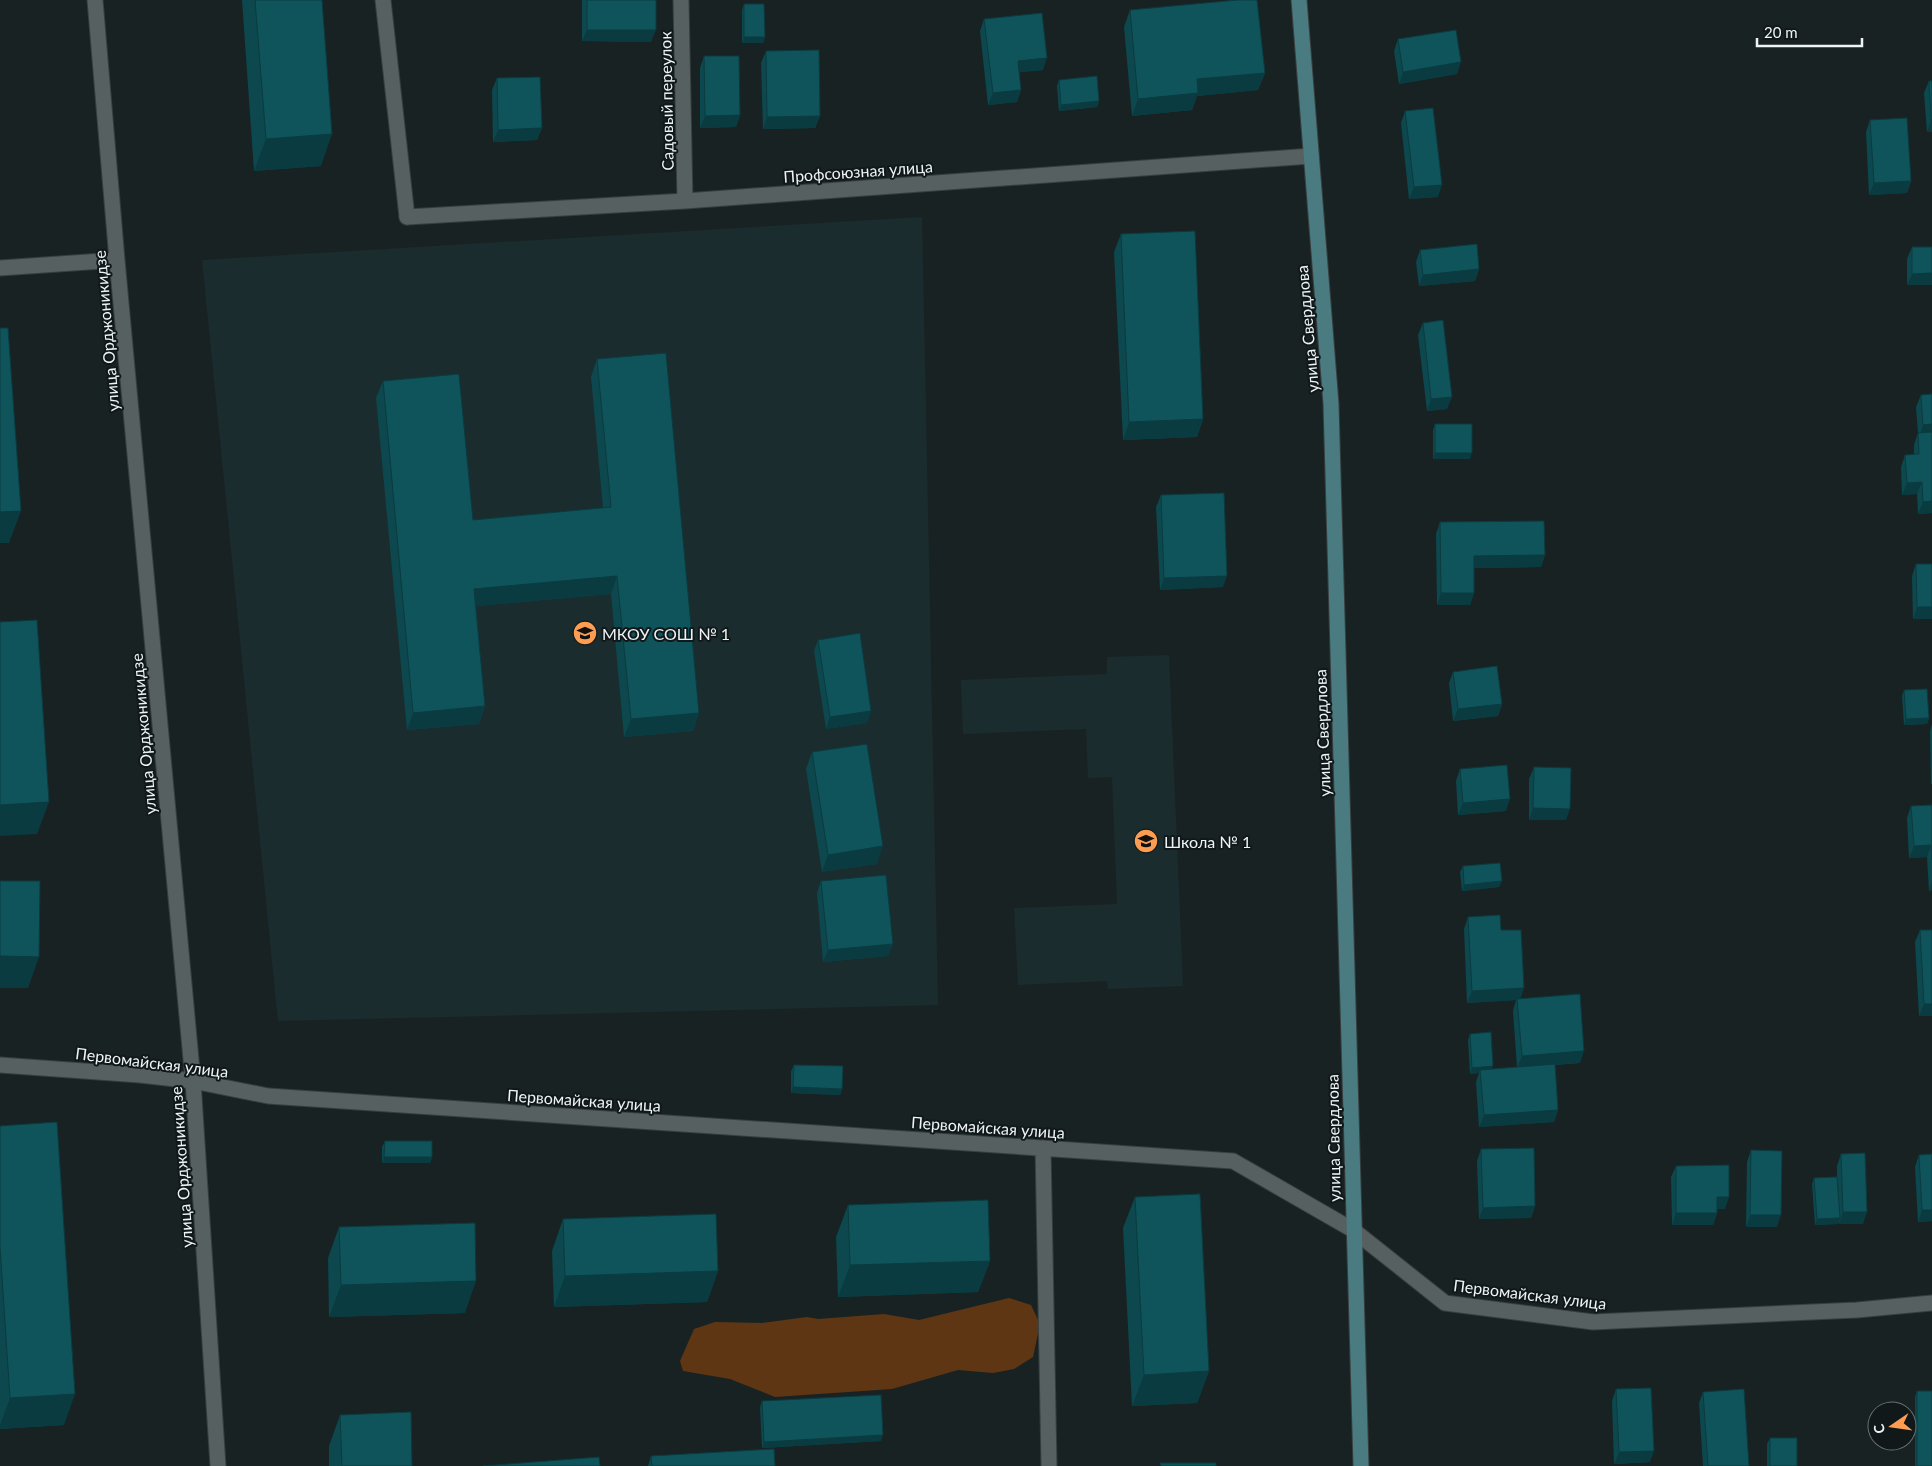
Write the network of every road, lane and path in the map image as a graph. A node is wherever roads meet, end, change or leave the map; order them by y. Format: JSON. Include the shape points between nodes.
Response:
{"nodes":[{"id":1,"x":95,"y":0,"type":"edge"},
{"id":2,"x":383,"y":0,"type":"edge"},
{"id":3,"x":681,"y":0,"type":"edge"},
{"id":4,"x":1299,"y":0,"type":"edge"},
{"id":5,"x":1311,"y":156,"type":"junction"},
{"id":6,"x":685,"y":201,"type":"junction"},
{"id":7,"x":117,"y":260,"type":"junction"},
{"id":8,"x":0,"y":268,"type":"edge"},
{"id":9,"x":0,"y":1066,"type":"edge"},
{"id":10,"x":193,"y":1081,"type":"junction"},
{"id":11,"x":1043,"y":1148,"type":"junction"},
{"id":12,"x":1353,"y":1230,"type":"junction"},
{"id":13,"x":1932,"y":1303,"type":"edge"},
{"id":14,"x":218,"y":1466,"type":"edge"},
{"id":15,"x":1049,"y":1466,"type":"edge"},
{"id":16,"x":1361,"y":1466,"type":"edge"}],
"edges":[{"from":1,"to":7,"type":"street","name":"улица Орджоникидзе"},
{"from":2,"to":6,"type":"street","name":"Профсоюзная улица","via":[[407,217]]},
{"from":3,"to":6,"type":"street","name":"Садовый переулок"},
{"from":4,"to":5,"type":"street","name":"улица Свердлова"},
{"from":5,"to":6,"type":"street","name":"Профсоюзная улица"},
{"from":5,"to":12,"type":"street","name":"улица Свердлова","via":[[1331,404]]},
{"from":7,"to":8,"type":"street"},
{"from":7,"to":10,"type":"street","name":"улица Орджоникидзе"},
{"from":9,"to":10,"type":"street","name":"Первомайская улица"},
{"from":10,"to":11,"type":"street","name":"Первомайская улица","via":[[268,1096]]},
{"from":10,"to":14,"type":"street","name":"улица Орджоникидзе"},
{"from":11,"to":12,"type":"street","name":"Первомайская улица","via":[[1233,1161]]},
{"from":11,"to":15,"type":"street"},
{"from":12,"to":13,"type":"street","name":"Первомайская улица","via":[[1445,1303],[1583,1321],[1857,1310]]},
{"from":12,"to":16,"type":"street","name":"улица Свердлова"}]}
